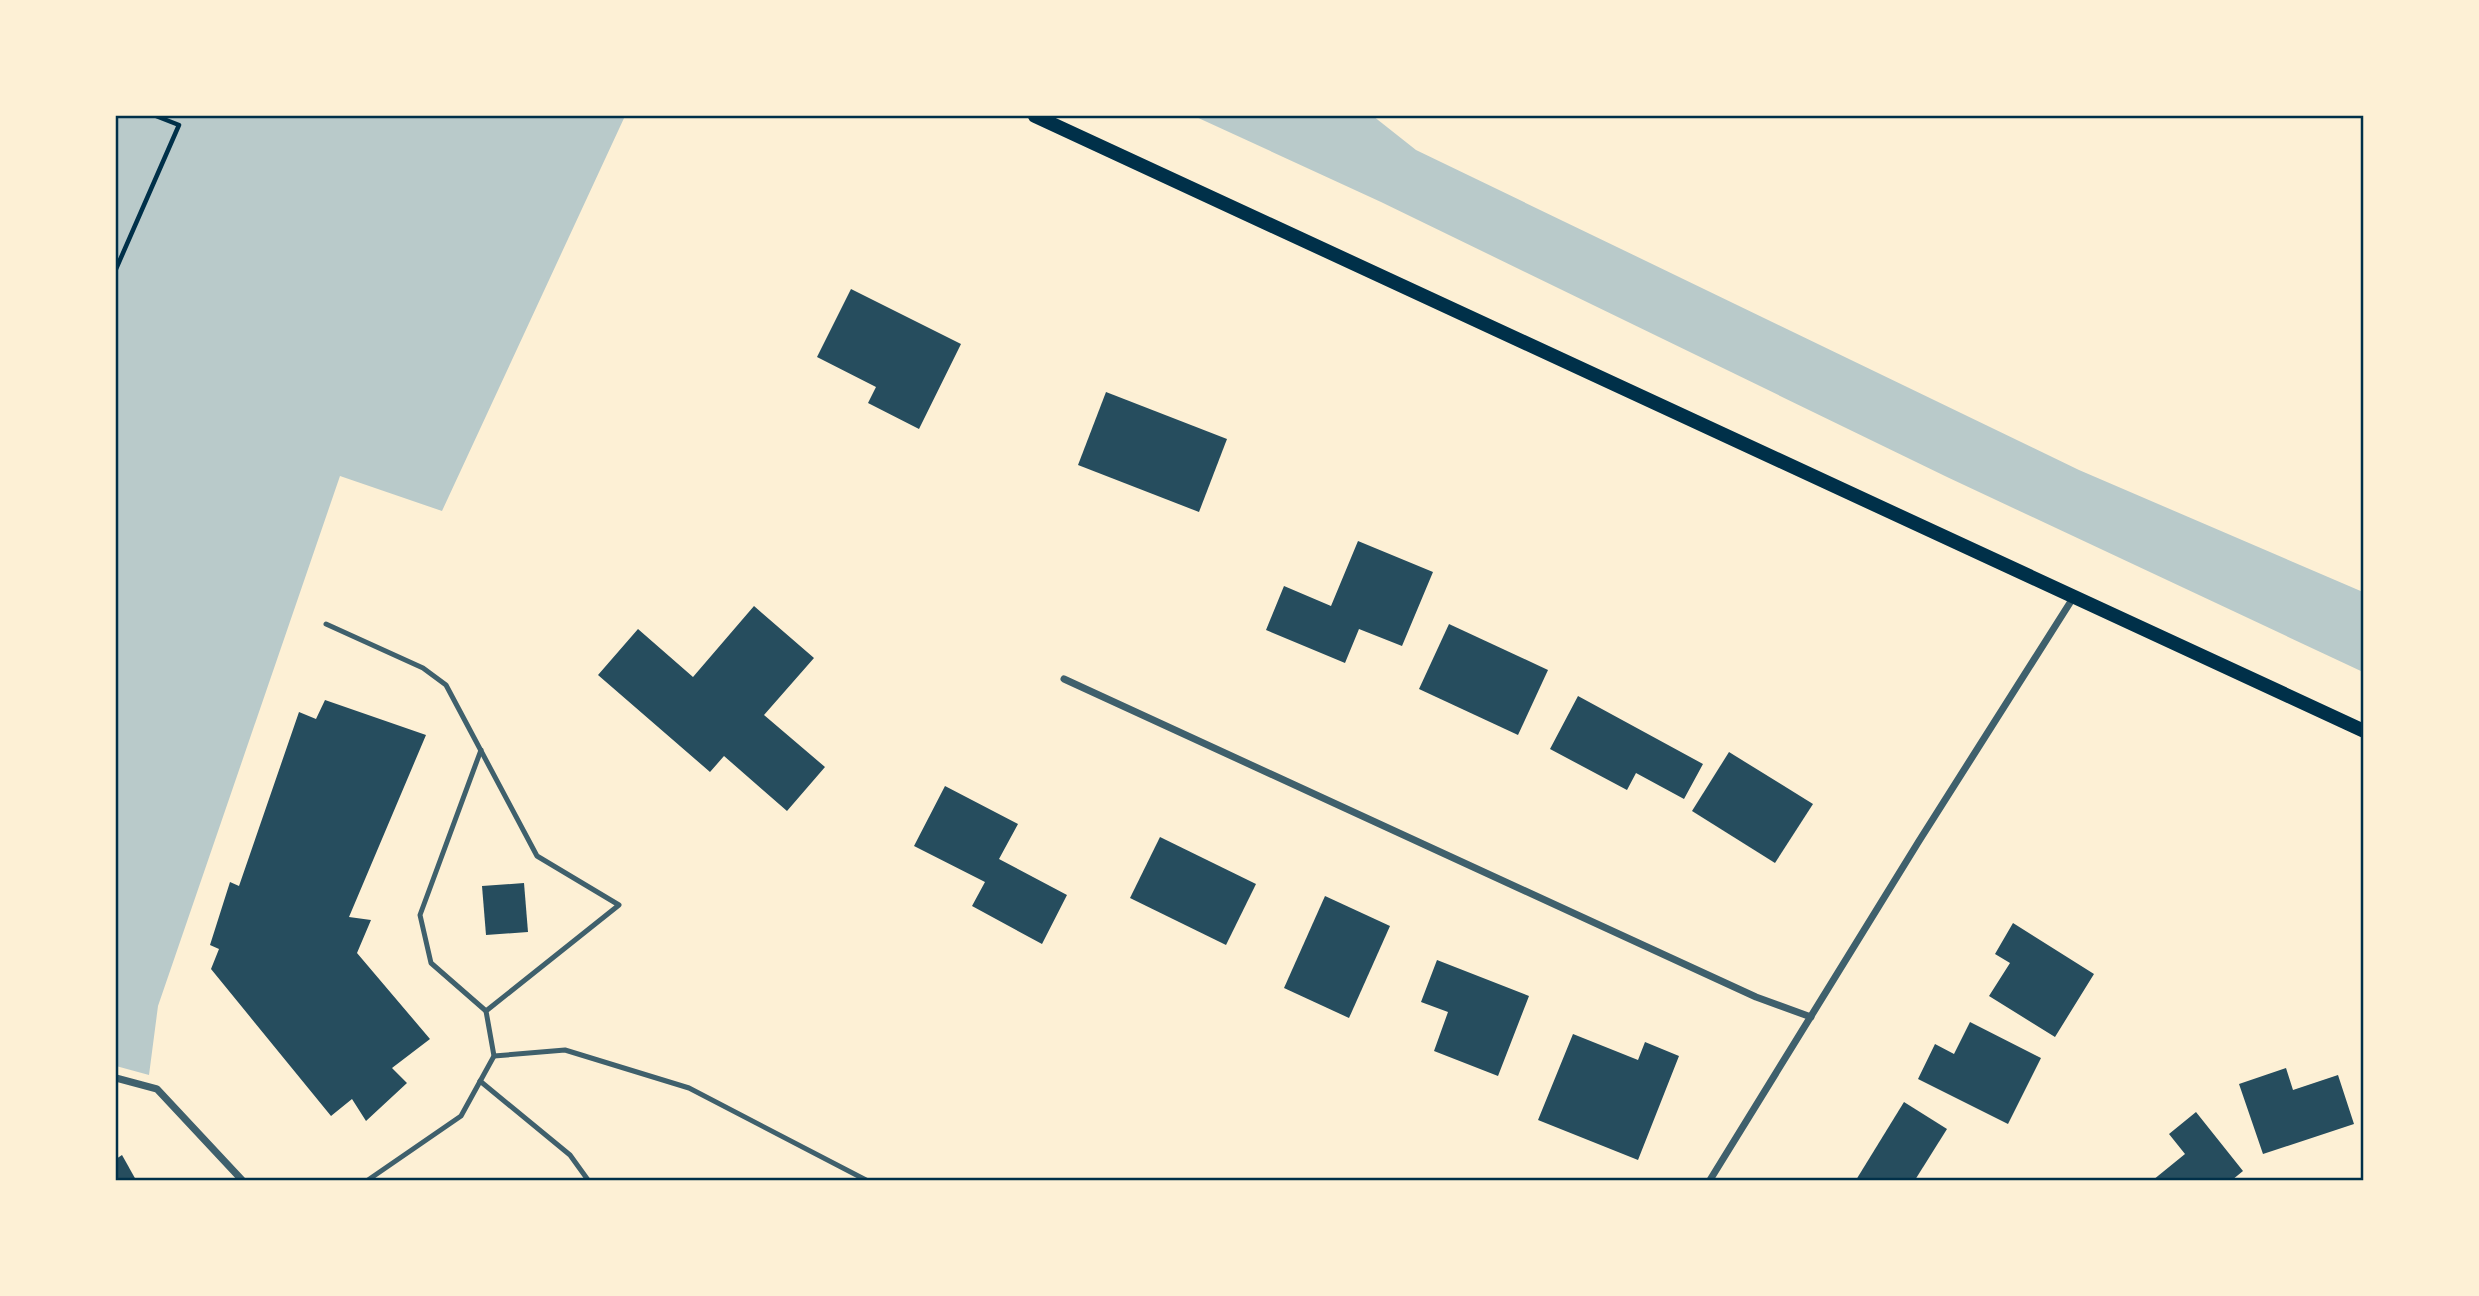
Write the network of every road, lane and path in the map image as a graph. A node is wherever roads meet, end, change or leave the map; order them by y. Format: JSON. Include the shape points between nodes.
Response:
{"nodes":[{"id":1,"x":156,"y":116,"type":"edge"},
{"id":2,"x":1035,"y":116,"type":"edge"},
{"id":3,"x":116,"y":269,"type":"edge"},
{"id":4,"x":2073,"y":598,"type":"junction"},
{"id":5,"x":326,"y":624,"type":"dead end"},
{"id":6,"x":1064,"y":679,"type":"dead end"},
{"id":7,"x":2364,"y":731,"type":"edge"},
{"id":8,"x":481,"y":750,"type":"junction"},
{"id":9,"x":486,"y":1011,"type":"junction"},
{"id":10,"x":1811,"y":1017,"type":"junction"},
{"id":11,"x":494,"y":1056,"type":"junction"},
{"id":12,"x":116,"y":1078,"type":"edge"},
{"id":13,"x":481,"y":1081,"type":"junction"},
{"id":14,"x":242,"y":1181,"type":"edge"},
{"id":15,"x":368,"y":1181,"type":"edge"},
{"id":16,"x":588,"y":1181,"type":"edge"},
{"id":17,"x":866,"y":1181,"type":"edge"},
{"id":18,"x":1710,"y":1181,"type":"edge"}],
"edges":[{"from":1,"to":3,"type":"path","via":[[179,125]]},
{"from":2,"to":4,"type":"main road"},
{"from":4,"to":7,"type":"main road"},
{"from":4,"to":10,"type":"street"},
{"from":5,"to":8,"type":"lane","via":[[423,668],[446,685]]},
{"from":6,"to":10,"type":"street","via":[[1756,997]]},
{"from":8,"to":9,"type":"lane","via":[[419,915],[430,963]]},
{"from":8,"to":9,"type":"lane","via":[[537,856],[619,905]]},
{"from":9,"to":11,"type":"lane"},
{"from":10,"to":18,"type":"street"},
{"from":11,"to":13,"type":"lane"},
{"from":11,"to":17,"type":"lane","via":[[565,1050],[689,1088]]},
{"from":12,"to":14,"type":"street","via":[[157,1089]]},
{"from":13,"to":15,"type":"lane","via":[[461,1116]]},
{"from":13,"to":16,"type":"lane","via":[[570,1155]]}]}
